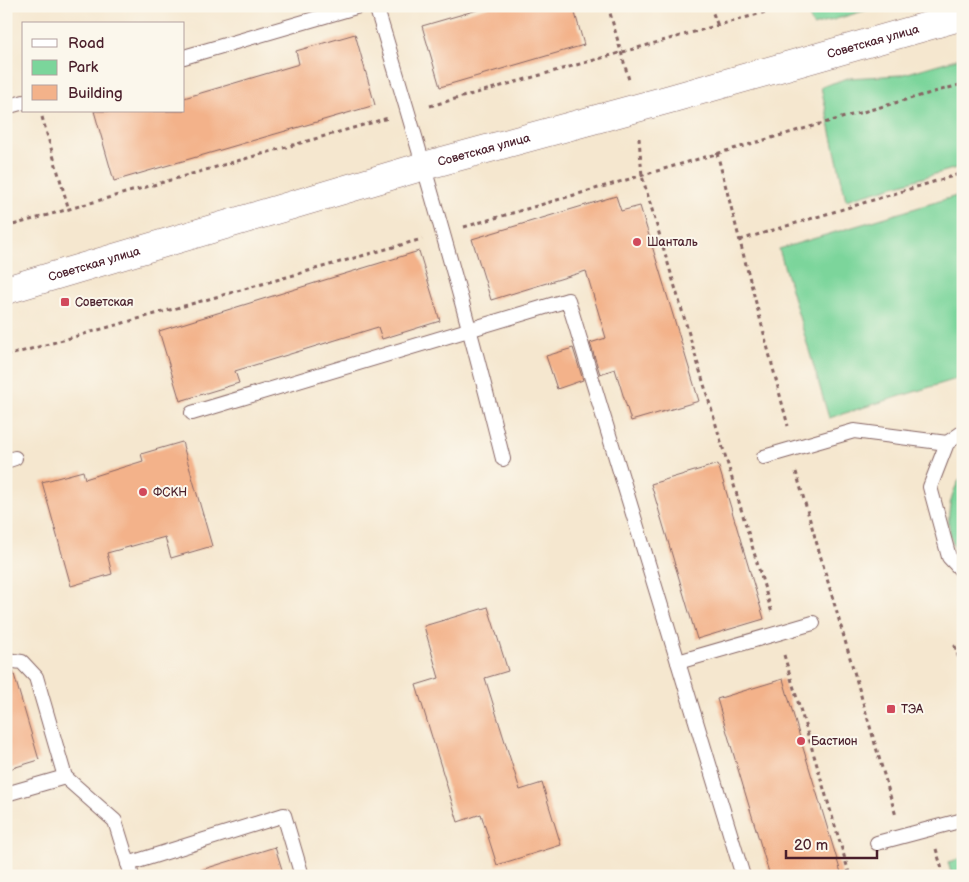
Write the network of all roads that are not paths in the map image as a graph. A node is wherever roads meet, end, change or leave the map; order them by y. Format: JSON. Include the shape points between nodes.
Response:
{"nodes":[{"id":1,"x":359,"y":6,"type":"edge"},
{"id":2,"x":376,"y":6,"type":"edge"},
{"id":3,"x":327,"y":10,"type":"edge"},
{"id":4,"x":963,"y":16,"type":"edge"},
{"id":5,"x":185,"y":57,"type":"edge"},
{"id":6,"x":22,"y":103,"type":"edge"},
{"id":7,"x":6,"y":107,"type":"edge"},
{"id":8,"x":424,"y":166,"type":"junction"},
{"id":9,"x":6,"y":290,"type":"edge"},
{"id":10,"x":470,"y":329,"type":"junction"},
{"id":11,"x":192,"y":413,"type":"dead end"},
{"id":12,"x":963,"y":432,"type":"edge"},
{"id":13,"x":947,"y":443,"type":"junction"},
{"id":14,"x":764,"y":457,"type":"dead end"},
{"id":15,"x":503,"y":459,"type":"dead end"},
{"id":16,"x":963,"y":572,"type":"edge"},
{"id":17,"x":812,"y":623,"type":"dead end"},
{"id":18,"x":6,"y":660,"type":"edge"},
{"id":19,"x":678,"y":662,"type":"junction"},
{"id":20,"x":65,"y":777,"type":"junction"},
{"id":21,"x":6,"y":794,"type":"edge"},
{"id":22,"x":963,"y":820,"type":"edge"},
{"id":23,"x":877,"y":842,"type":"dead end"},
{"id":24,"x":130,"y":870,"type":"edge"},
{"id":25,"x":302,"y":876,"type":"edge"},
{"id":26,"x":743,"y":876,"type":"edge"}],
"edges":[{"from":1,"to":3,"type":"lane"},
{"from":2,"to":8,"type":"lane"},
{"from":3,"to":5,"type":"lane"},
{"from":4,"to":8,"type":"main road","name":"Советская улица"},
{"from":6,"to":7,"type":"lane"},
{"from":8,"to":9,"type":"main road","name":"Советская улица"},
{"from":8,"to":10,"type":"lane"},
{"from":10,"to":11,"type":"lane"},
{"from":10,"to":15,"type":"lane"},
{"from":10,"to":19,"type":"lane","via":[[568,300]]},
{"from":12,"to":13,"type":"lane"},
{"from":13,"to":14,"type":"lane","via":[[854,430]]},
{"from":13,"to":16,"type":"lane","via":[[930,487],[949,557]]},
{"from":17,"to":19,"type":"lane"},
{"from":18,"to":20,"type":"lane","via":[[22,662],[36,677]]},
{"from":19,"to":26,"type":"lane"},
{"from":20,"to":21,"type":"lane"},
{"from":20,"to":24,"type":"lane","via":[[115,821]]},
{"from":22,"to":23,"type":"lane"},
{"from":24,"to":25,"type":"lane","via":[[284,815]]}]}
